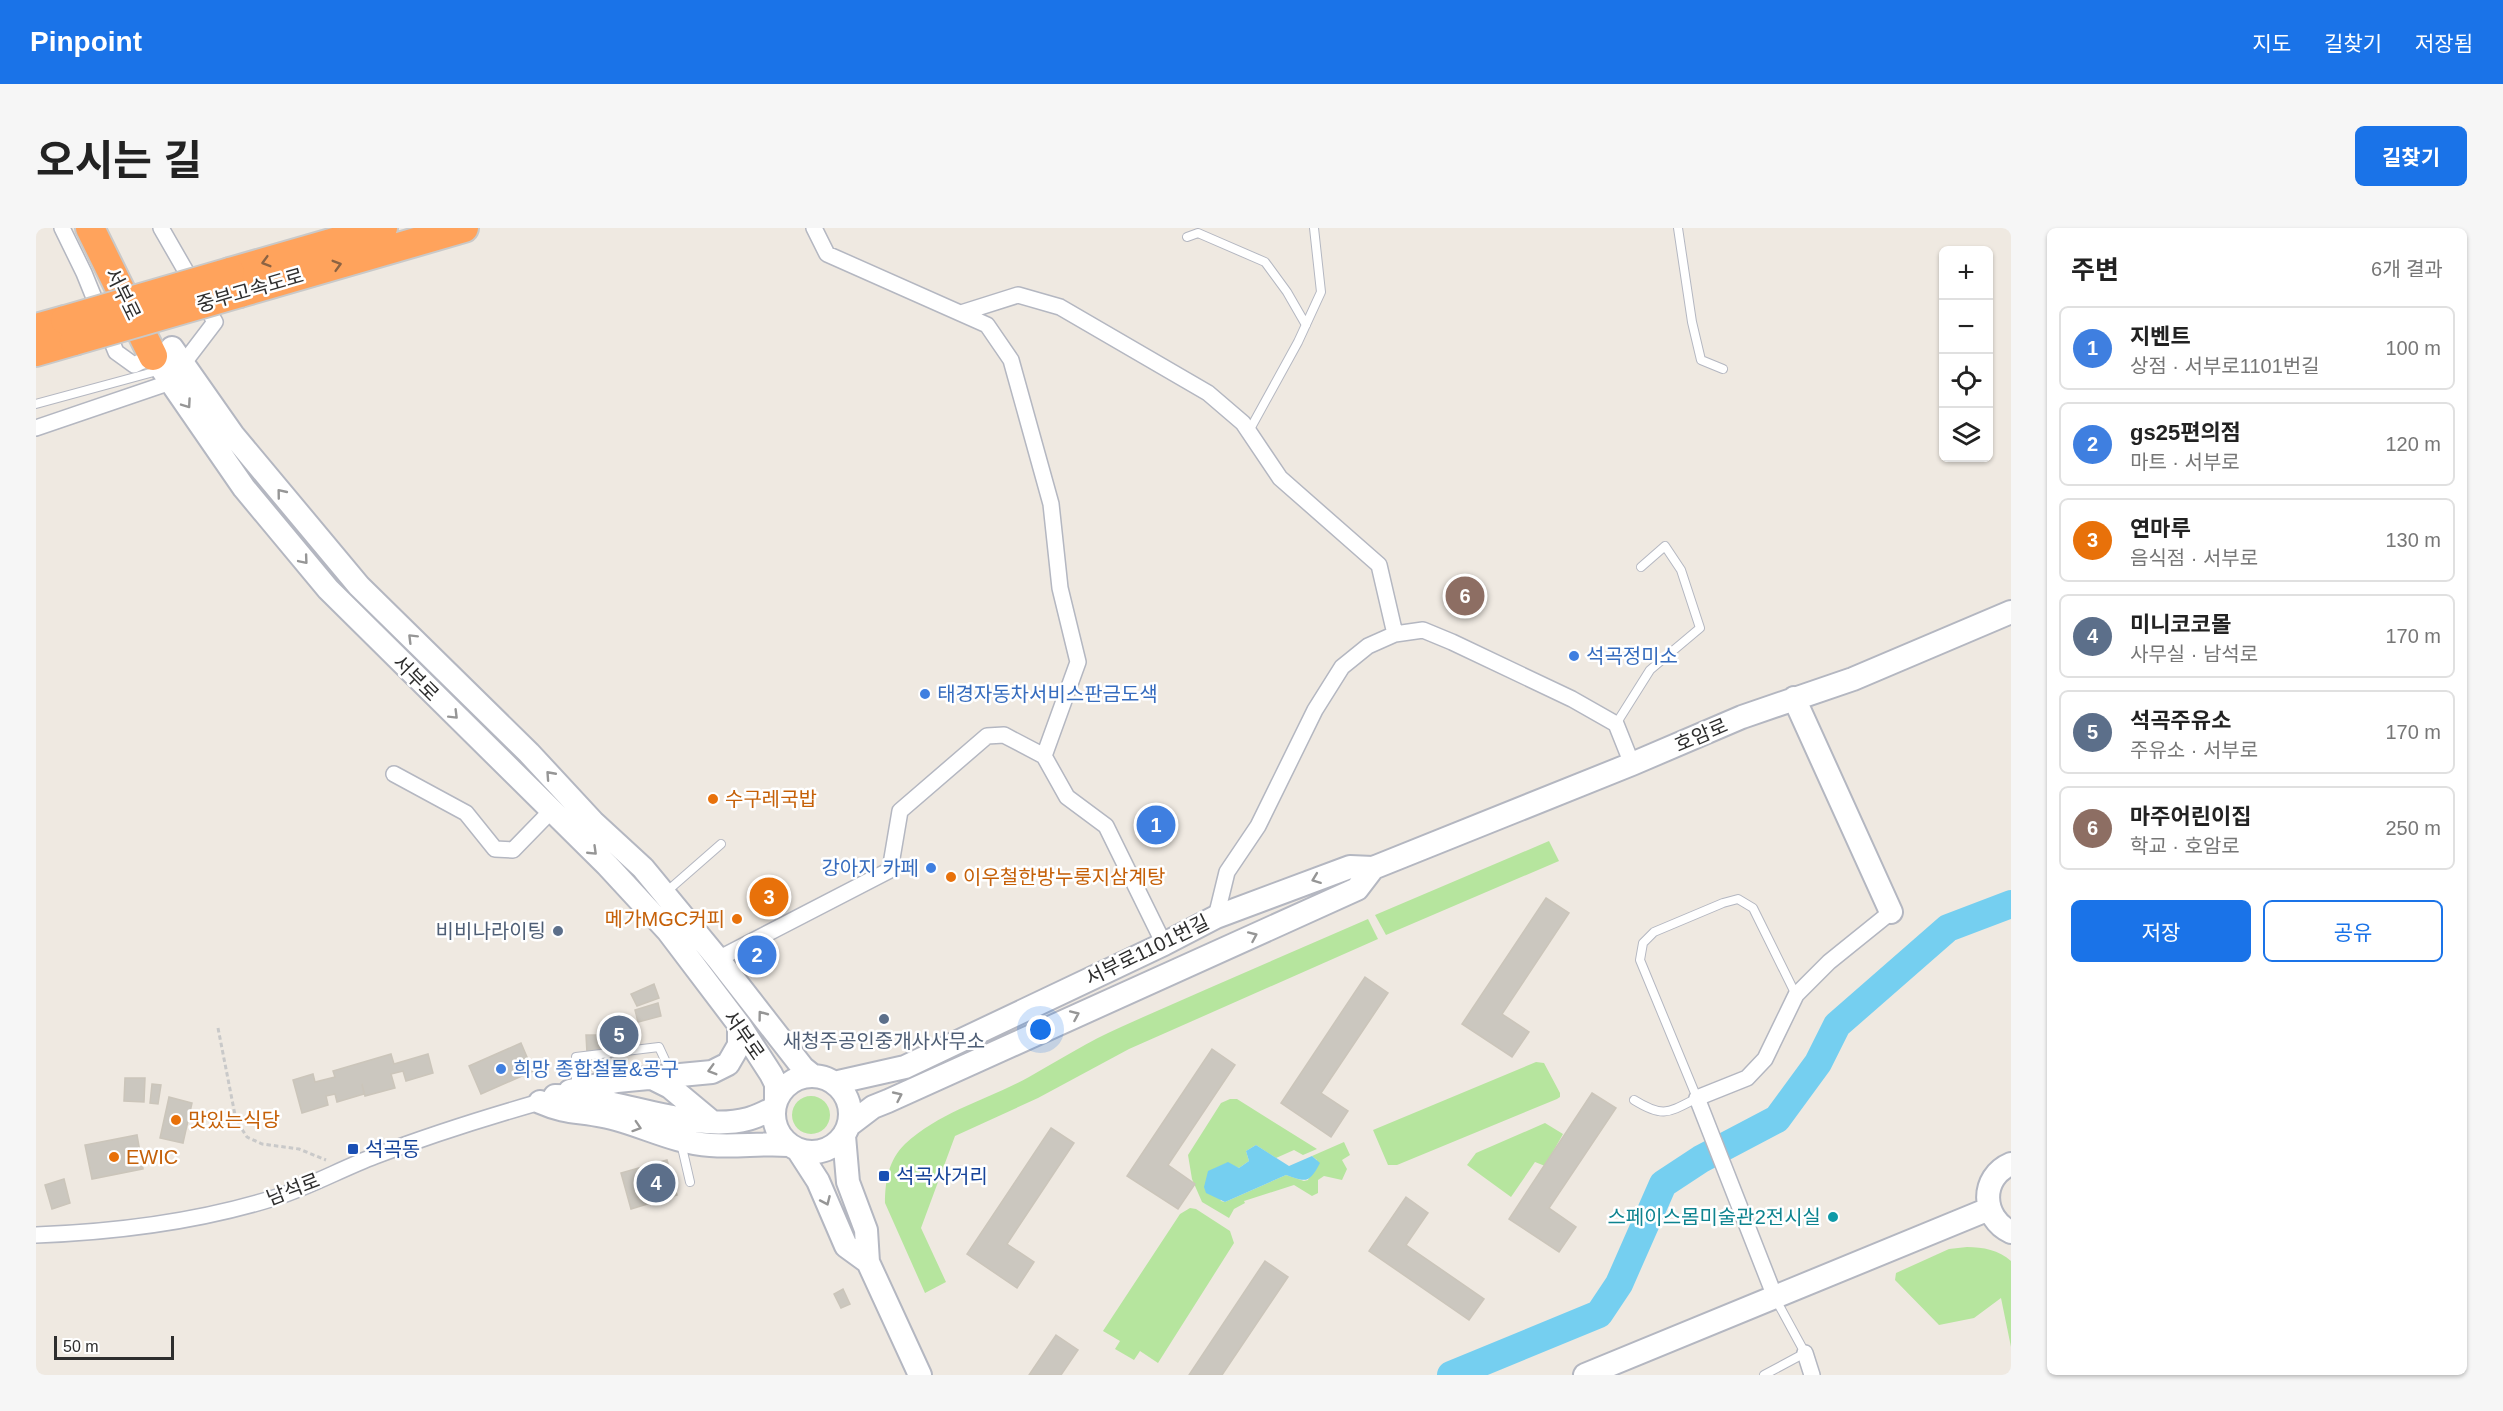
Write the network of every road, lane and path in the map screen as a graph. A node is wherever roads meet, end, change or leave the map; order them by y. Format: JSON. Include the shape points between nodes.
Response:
{"nodes":[{"id":1,"x":62,"y":228,"type":"edge"},
{"id":2,"x":90,"y":228,"type":"edge"},
{"id":3,"x":108,"y":228,"type":"edge"},
{"id":4,"x":161,"y":228,"type":"edge"},
{"id":5,"x":383,"y":228,"type":"edge"},
{"id":6,"x":464,"y":228,"type":"edge"},
{"id":7,"x":814,"y":228,"type":"edge"},
{"id":8,"x":1314,"y":228,"type":"edge"},
{"id":9,"x":1678,"y":228,"type":"edge"},
{"id":10,"x":1187,"y":237,"type":"dead end"},
{"id":11,"x":235,"y":283,"type":"junction"},
{"id":12,"x":961,"y":314,"type":"junction"},
{"id":13,"x":1306,"y":325,"type":"junction"},
{"id":14,"x":36,"y":328,"type":"edge"},
{"id":15,"x":69,"y":331,"type":"junction"},
{"id":16,"x":36,"y":352,"type":"edge"},
{"id":17,"x":170,"y":362,"type":"junction"},
{"id":18,"x":1723,"y":369,"type":"dead end"},
{"id":19,"x":36,"y":404,"type":"edge"},
{"id":20,"x":36,"y":428,"type":"edge"},
{"id":21,"x":1249,"y":431,"type":"junction"},
{"id":22,"x":1641,"y":567,"type":"dead end"},
{"id":23,"x":2011,"y":612,"type":"edge"},
{"id":24,"x":1395,"y":634,"type":"junction"},
{"id":25,"x":1794,"y":698,"type":"junction"},
{"id":26,"x":1616,"y":724,"type":"junction"},
{"id":27,"x":1044,"y":756,"type":"junction"},
{"id":28,"x":1632,"y":764,"type":"junction"},
{"id":29,"x":394,"y":774,"type":"dead end"},
{"id":30,"x":551,"y":812,"type":"junction"},
{"id":31,"x":722,"y":844,"type":"dead end"},
{"id":32,"x":1373,"y":868,"type":"junction"},
{"id":33,"x":664,"y":894,"type":"junction"},
{"id":34,"x":1891,"y":912,"type":"joint"},
{"id":35,"x":1216,"y":917,"type":"junction"},
{"id":36,"x":1164,"y":944,"type":"junction"},
{"id":37,"x":718,"y":959,"type":"junction"},
{"id":38,"x":1796,"y":995,"type":"junction"},
{"id":39,"x":739,"y":1025,"type":"junction"},
{"id":40,"x":218,"y":1028,"type":"dead end"},
{"id":41,"x":661,"y":1075,"type":"junction"},
{"id":42,"x":823,"y":1080,"type":"junction"},
{"id":43,"x":557,"y":1096,"type":"junction"},
{"id":44,"x":1697,"y":1098,"type":"junction"},
{"id":45,"x":1634,"y":1100,"type":"dead end"},
{"id":46,"x":775,"y":1104,"type":"junction"},
{"id":47,"x":713,"y":1123,"type":"junction"},
{"id":48,"x":846,"y":1131,"type":"junction"},
{"id":49,"x":680,"y":1139,"type":"junction"},
{"id":50,"x":793,"y":1148,"type":"junction"},
{"id":51,"x":2011,"y":1164,"type":"edge"},
{"id":52,"x":347,"y":1167,"type":"junction"},
{"id":53,"x":690,"y":1182,"type":"dead end"},
{"id":54,"x":1989,"y":1209,"type":"junction"},
{"id":55,"x":2011,"y":1232,"type":"edge"},
{"id":56,"x":36,"y":1235,"type":"edge"},
{"id":57,"x":868,"y":1262,"type":"junction"},
{"id":58,"x":1775,"y":1297,"type":"junction"},
{"id":59,"x":1805,"y":1353,"type":"junction"},
{"id":60,"x":920,"y":1375,"type":"edge"},
{"id":61,"x":1585,"y":1375,"type":"edge"},
{"id":62,"x":1764,"y":1375,"type":"edge"},
{"id":63,"x":1812,"y":1375,"type":"edge"}],
"edges":[{"from":1,"to":17,"type":"street","via":[[116,352],[134,365]]},
{"from":2,"to":17,"type":"highway","name":"서부로"},
{"from":3,"to":17,"type":"highway","name":"서부로"},
{"from":4,"to":17,"type":"street","via":[[215,322]]},
{"from":5,"to":11,"type":"highway","name":"중부고속도로","one_way":true},
{"from":11,"to":6,"type":"highway","name":"중부고속도로","one_way":true},
{"from":7,"to":12,"type":"street","via":[[827,254]]},
{"from":8,"to":13,"type":"lane","via":[[1321,292]]},
{"from":9,"to":18,"type":"lane","via":[[1701,360]]},
{"from":10,"to":13,"type":"lane","via":[[1198,233],[1265,262]]},
{"from":11,"to":15,"type":"highway","name":"중부고속도로","bridge":true},
{"from":12,"to":21,"type":"street","via":[[1018,294],[1060,307],[1208,393]]},
{"from":12,"to":27,"type":"street","via":[[987,325],[1011,360],[1051,504],[1060,588],[1078,662]]},
{"from":13,"to":21,"type":"lane"},
{"from":14,"to":15,"type":"highway","name":"중부고속도로"},
{"from":15,"to":16,"type":"highway","name":"중부고속도로"},
{"from":17,"to":19,"type":"lane"},
{"from":17,"to":20,"type":"street"},
{"from":17,"to":30,"type":"street","name":"서부로","one_way":true,"via":[[244,488],[328,589]]},
{"from":33,"to":17,"type":"street","name":"서부로","one_way":true,"via":[[643,868],[359,586]]},
{"from":21,"to":24,"type":"street","via":[[1280,478],[1378,565]]},
{"from":22,"to":26,"type":"lane","via":[[1665,546],[1682,570],[1700,627],[1650,670]]},
{"from":23,"to":25,"type":"street","name":"호암로","via":[[1853,679]]},
{"from":24,"to":26,"type":"street","name":"서부로1101번길","via":[[1423,630],[1572,699]]},
{"from":24,"to":35,"type":"street","name":"서부로1101번길","via":[[1368,646],[1342,667],[1315,710],[1258,826],[1227,872]]},
{"from":25,"to":28,"type":"street","name":"호암로"},
{"from":25,"to":34,"type":"street"},
{"from":26,"to":28,"type":"street"},
{"from":27,"to":36,"type":"street","via":[[1067,797],[1106,826]]},
{"from":27,"to":37,"type":"street","via":[[1004,735],[987,736],[900,812],[890,870]]},
{"from":28,"to":32,"type":"street","name":"호암로"},
{"from":29,"to":30,"type":"street","via":[[466,813],[495,849],[513,850]]},
{"from":30,"to":39,"type":"street","name":"서부로","one_way":true,"via":[[668,931]]},
{"from":31,"to":33,"type":"lane"},
{"from":32,"to":35,"type":"street","one_way":true,"via":[[1350,867]]},
{"from":48,"to":32,"type":"street","one_way":true,"via":[[880,1104],[1357,889]]},
{"from":33,"to":37,"type":"street","name":"서부로"},
{"from":34,"to":38,"type":"street","via":[[1829,962]]},
{"from":35,"to":36,"type":"street","name":"서부로1101번길"},
{"from":36,"to":42,"type":"street","name":"서부로1101번길","via":[[905,1067]]},
{"from":42,"to":37,"type":"street","name":"서부로","one_way":true,"via":[[803,1068]]},
{"from":38,"to":44,"type":"street","via":[[1765,1059],[1747,1078]]},
{"from":38,"to":44,"type":"lane","via":[[1753,908],[1738,899],[1654,932],[1643,944],[1640,960]]},
{"from":39,"to":41,"type":"street","one_way":true,"via":[[739,1045],[728,1064],[712,1072]]},
{"from":39,"to":46,"type":"street","name":"서부로","via":[[776,1084]]},
{"from":40,"to":52,"type":"path","via":[[236,1120],[247,1137],[262,1144],[299,1149]]},
{"from":41,"to":43,"type":"street"},
{"from":41,"to":43,"type":"lane","via":[[659,1047],[576,1056]]},
{"from":41,"to":47,"type":"street"},
{"from":42,"to":46,"type":"street","via":[[799,1078],[790,1083]]},
{"from":42,"to":48,"type":"street","via":[[845,1095],[849,1105]]},
{"from":43,"to":47,"type":"street","via":[[589,1098]]},
{"from":43,"to":49,"type":"street","one_way":true,"via":[[560,1111],[604,1116]]},
{"from":43,"to":52,"type":"street","name":"남석로","via":[[455,1126]]},
{"from":44,"to":45,"type":"lane","via":[[1663,1113],[1652,1112]]},
{"from":44,"to":58,"type":"street"},
{"from":46,"to":47,"type":"street","via":[[747,1119]]},
{"from":46,"to":50,"type":"street","via":[[776,1129]]},
{"from":48,"to":50,"type":"street","via":[[837,1143],[818,1152]]},
{"from":48,"to":57,"type":"street","via":[[848,1182],[866,1230]]},
{"from":49,"to":50,"type":"street","via":[[708,1146],[763,1143]]},
{"from":49,"to":53,"type":"lane"},
{"from":50,"to":57,"type":"street","one_way":true,"via":[[818,1181],[846,1246]]},
{"from":51,"to":54,"type":"street","via":[[1995,1175],[1989,1186]]},
{"from":52,"to":56,"type":"street","name":"남석로","via":[[276,1197],[221,1211],[85,1234]]},
{"from":54,"to":55,"type":"street","via":[[1994,1220]]},
{"from":54,"to":58,"type":"street"},
{"from":57,"to":60,"type":"street"},
{"from":58,"to":59,"type":"lane"},
{"from":58,"to":61,"type":"street"},
{"from":59,"to":62,"type":"lane"},
{"from":59,"to":63,"type":"street"}]}
